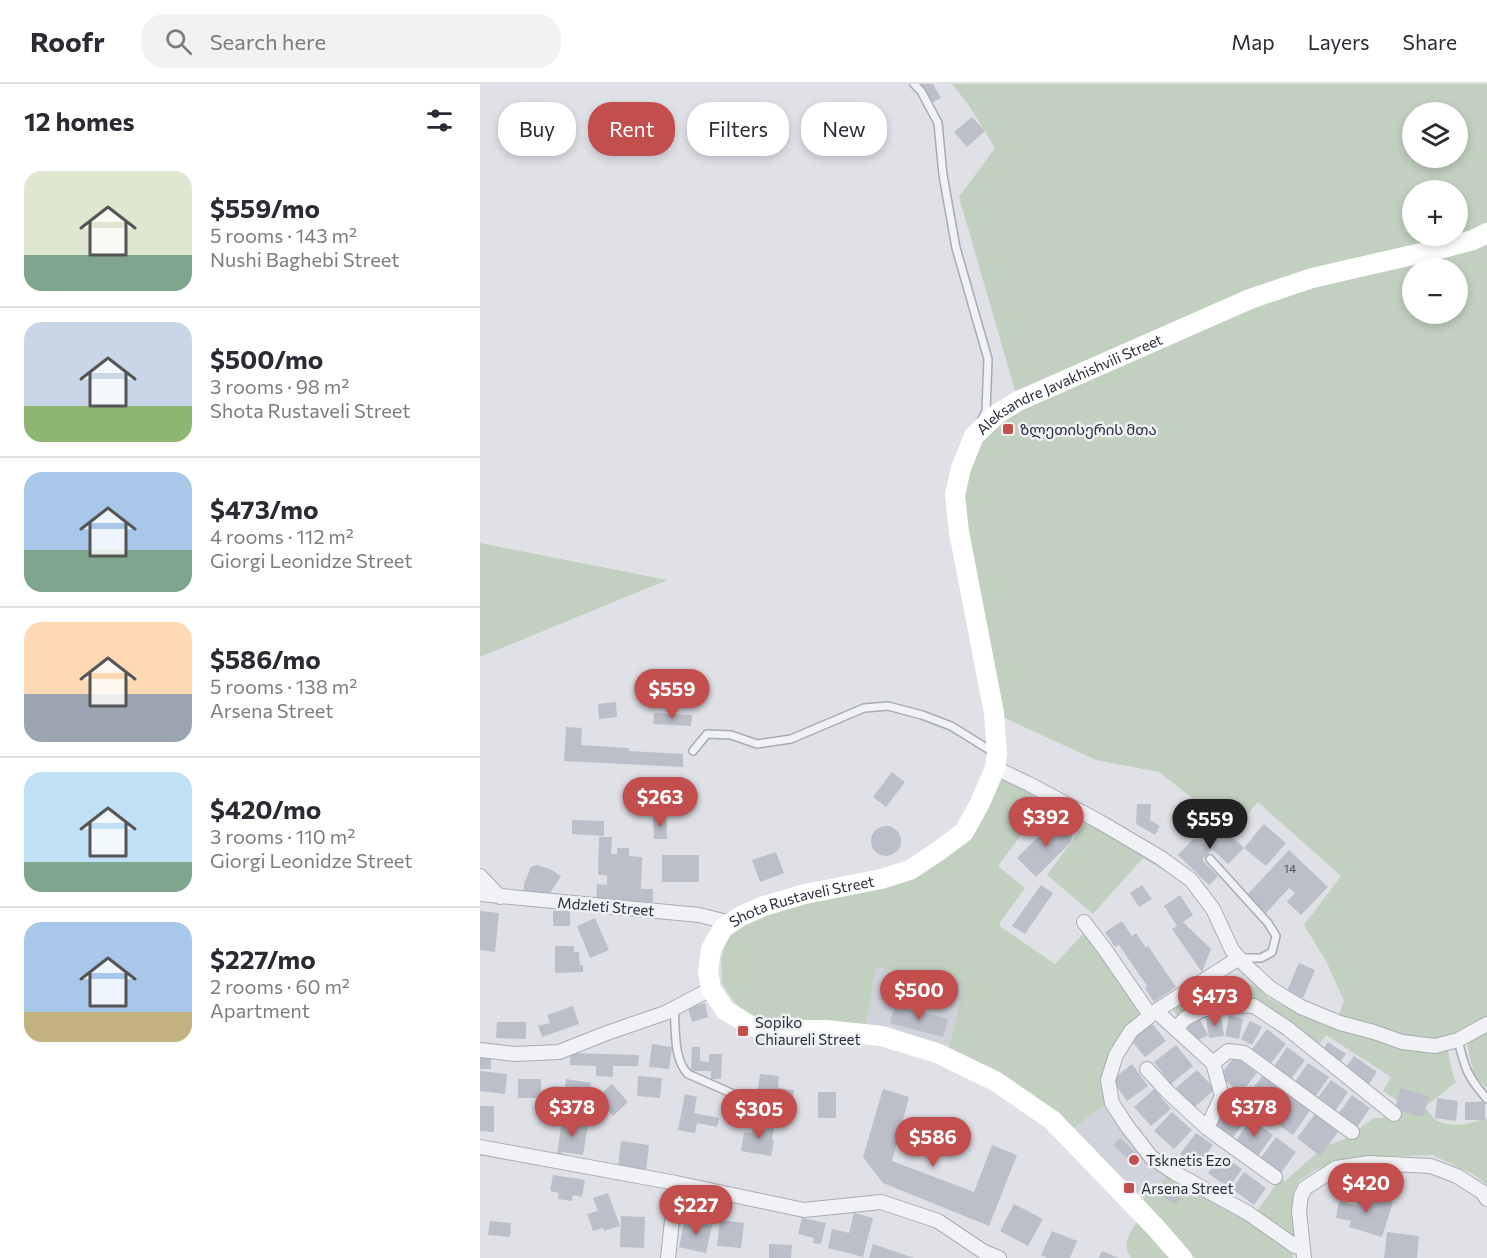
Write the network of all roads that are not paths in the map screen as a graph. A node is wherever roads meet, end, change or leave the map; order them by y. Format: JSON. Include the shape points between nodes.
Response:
{"nodes":[{"id":1,"x":914,"y":84,"type":"edge"},
{"id":2,"x":1487,"y":234,"type":"edge"},
{"id":3,"x":974,"y":436,"type":"junction"},
{"id":4,"x":693,"y":751,"type":"dead end"},
{"id":5,"x":996,"y":761,"type":"junction"},
{"id":6,"x":1210,"y":859,"type":"dead end"},
{"id":7,"x":480,"y":876,"type":"edge"},
{"id":8,"x":480,"y":894,"type":"edge"},
{"id":9,"x":500,"y":897,"type":"junction"},
{"id":10,"x":1084,"y":922,"type":"dead end"},
{"id":11,"x":731,"y":923,"type":"junction"},
{"id":12,"x":1239,"y":958,"type":"junction"},
{"id":13,"x":711,"y":989,"type":"junction"},
{"id":14,"x":674,"y":1008,"type":"junction"},
{"id":15,"x":1153,"y":1013,"type":"junction"},
{"id":16,"x":1487,"y":1024,"type":"edge"},
{"id":17,"x":1175,"y":1029,"type":"junction"},
{"id":18,"x":1458,"y":1040,"type":"junction"},
{"id":19,"x":480,"y":1050,"type":"edge"},
{"id":20,"x":1213,"y":1063,"type":"junction"},
{"id":21,"x":1147,"y":1069,"type":"dead end"},
{"id":22,"x":738,"y":1096,"type":"dead end"},
{"id":23,"x":1487,"y":1099,"type":"edge"},
{"id":24,"x":1394,"y":1114,"type":"dead end"},
{"id":25,"x":1207,"y":1128,"type":"junction"},
{"id":26,"x":1352,"y":1132,"type":"dead end"},
{"id":27,"x":480,"y":1147,"type":"edge"},
{"id":28,"x":1275,"y":1177,"type":"dead end"},
{"id":29,"x":676,"y":1183,"type":"junction"},
{"id":30,"x":1487,"y":1199,"type":"edge"},
{"id":31,"x":1303,"y":1253,"type":"edge"},
{"id":32,"x":982,"y":1255,"type":"edge"},
{"id":33,"x":668,"y":1258,"type":"edge"},
{"id":34,"x":999,"y":1258,"type":"edge"},
{"id":35,"x":1182,"y":1258,"type":"edge"}],
"edges":[{"from":1,"to":3,"type":"lane","via":[[938,123],[956,248],[987,359],[986,411]]},
{"from":2,"to":3,"type":"main road","name":"Aleksandre Javakhishvili Street","via":[[1312,278],[1250,299],[1018,401]]},
{"from":3,"to":5,"type":"main road","name":"Aleksandre Javakhishvili Street","via":[[961,468],[956,495],[994,713]]},
{"from":4,"to":5,"type":"lane","via":[[707,734],[731,735],[757,744],[791,739],[864,708],[888,706],[951,726]]},
{"from":5,"to":11,"type":"main road","name":"Shota Rustaveli Street","via":[[964,832],[910,870],[764,906]]},
{"from":5,"to":12,"type":"street","via":[[1029,784],[1161,858],[1191,880],[1213,909]]},
{"from":6,"to":12,"type":"lane","via":[[1268,922],[1276,936],[1272,952],[1261,958]]},
{"from":7,"to":9,"type":"street"},
{"from":8,"to":9,"type":"street","name":"Mdzleti Street"},
{"from":9,"to":11,"type":"street","name":"Mdzleti Street","via":[[699,915]]},
{"from":10,"to":15,"type":"street"},
{"from":11,"to":13,"type":"main road","name":"Shota Rustaveli Street","via":[[723,928],[711,949]]},
{"from":12,"to":15,"type":"street"},
{"from":12,"to":18,"type":"street","via":[[1270,988],[1301,1007],[1340,1023],[1402,1042],[1435,1046]]},
{"from":13,"to":14,"type":"street"},
{"from":13,"to":35,"type":"main road","via":[[725,1010],[751,1026],[881,1036],[937,1053],[995,1081],[1052,1120]]},
{"from":14,"to":19,"type":"street","via":[[559,1052],[515,1054]]},
{"from":14,"to":22,"type":"lane","via":[[682,1068]]},
{"from":15,"to":17,"type":"street"},
{"from":15,"to":31,"type":"street","via":[[1131,1030],[1116,1055],[1108,1080],[1112,1103],[1151,1156],[1248,1213]]},
{"from":16,"to":18,"type":"street"},
{"from":17,"to":20,"type":"street"},
{"from":17,"to":24,"type":"street","via":[[1202,1010],[1222,1005],[1254,1006]]},
{"from":18,"to":23,"type":"lane","via":[[1464,1067]]},
{"from":20,"to":25,"type":"street","via":[[1222,1096]]},
{"from":20,"to":26,"type":"street","via":[[1228,1051],[1244,1053]]},
{"from":21,"to":25,"type":"street"},
{"from":25,"to":28,"type":"street"},
{"from":27,"to":29,"type":"street"},
{"from":29,"to":32,"type":"street","via":[[804,1210],[881,1202],[938,1221]]},
{"from":29,"to":33,"type":"street"},
{"from":30,"to":31,"type":"street","via":[[1457,1176],[1431,1166],[1369,1163],[1336,1168],[1305,1188],[1301,1197]]},
{"from":32,"to":34,"type":"street"}]}
